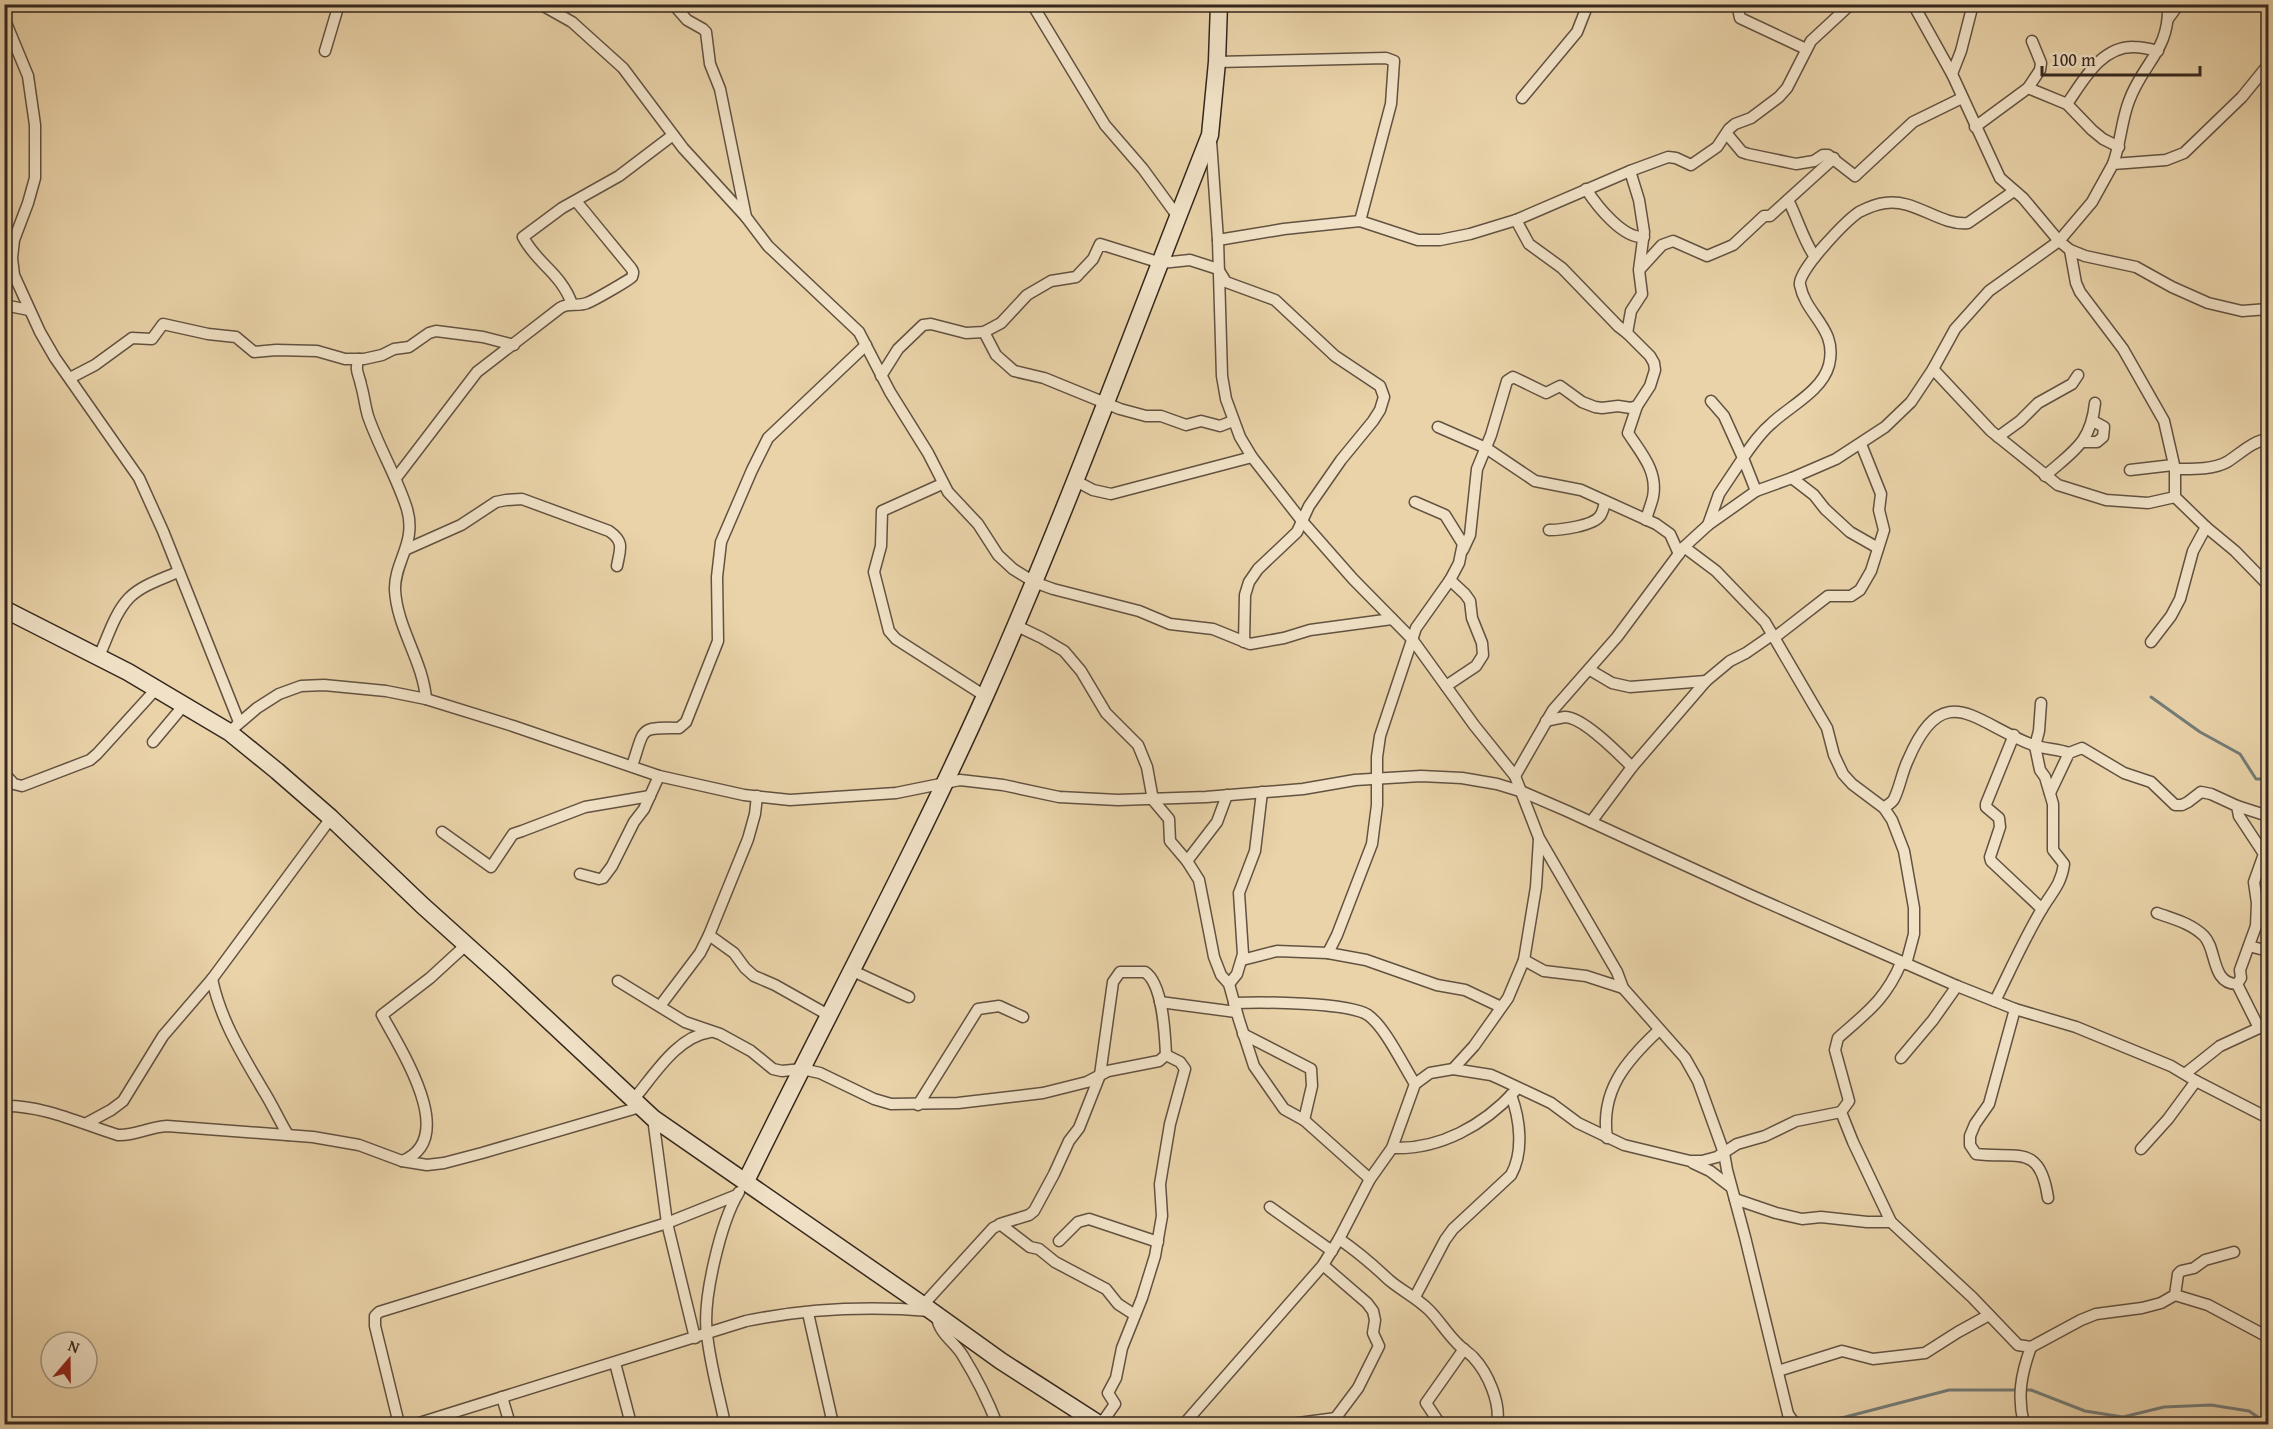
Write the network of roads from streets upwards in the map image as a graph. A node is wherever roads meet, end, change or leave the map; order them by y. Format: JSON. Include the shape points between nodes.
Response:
{"nodes":[{"id":1,"x":339,"y":4,"type":"edge"},
{"id":2,"x":540,"y":4,"type":"edge"},
{"id":3,"x":673,"y":4,"type":"edge"},
{"id":4,"x":1032,"y":4,"type":"edge"},
{"id":5,"x":1219,"y":4,"type":"edge"},
{"id":6,"x":1588,"y":4,"type":"edge"},
{"id":7,"x":1737,"y":4,"type":"edge"},
{"id":8,"x":1851,"y":4,"type":"edge"},
{"id":9,"x":1914,"y":4,"type":"edge"},
{"id":10,"x":1973,"y":4,"type":"edge"},
{"id":11,"x":2168,"y":4,"type":"edge"},
{"id":12,"x":2179,"y":4,"type":"edge"},
{"id":13,"x":4,"y":18,"type":"edge"},
{"id":14,"x":2168,"y":19,"type":"junction"},
{"id":15,"x":2032,"y":41,"type":"dead end"},
{"id":16,"x":1806,"y":49,"type":"junction"},
{"id":17,"x":324,"y":51,"type":"dead end"},
{"id":18,"x":2158,"y":51,"type":"junction"},
{"id":19,"x":1217,"y":62,"type":"junction"},
{"id":20,"x":2268,"y":65,"type":"edge"},
{"id":21,"x":1952,"y":74,"type":"junction"},
{"id":22,"x":2028,"y":88,"type":"junction"},
{"id":23,"x":1522,"y":98,"type":"dead end"},
{"id":24,"x":1962,"y":98,"type":"junction"},
{"id":25,"x":2067,"y":104,"type":"junction"},
{"id":26,"x":1975,"y":127,"type":"junction"},
{"id":27,"x":1727,"y":134,"type":"junction"},
{"id":28,"x":673,"y":135,"type":"junction"},
{"id":29,"x":1210,"y":135,"type":"junction"},
{"id":30,"x":2119,"y":147,"type":"junction"},
{"id":31,"x":1834,"y":158,"type":"junction"},
{"id":32,"x":2113,"y":164,"type":"junction"},
{"id":33,"x":1630,"y":171,"type":"junction"},
{"id":34,"x":1586,"y":189,"type":"junction"},
{"id":35,"x":2014,"y":191,"type":"junction"},
{"id":36,"x":576,"y":201,"type":"junction"},
{"id":37,"x":1788,"y":201,"type":"junction"},
{"id":38,"x":746,"y":217,"type":"junction"},
{"id":39,"x":1178,"y":217,"type":"junction"},
{"id":40,"x":1516,"y":220,"type":"junction"},
{"id":41,"x":1360,"y":221,"type":"junction"},
{"id":42,"x":1644,"y":237,"type":"junction"},
{"id":43,"x":1218,"y":240,"type":"junction"},
{"id":44,"x":2059,"y":241,"type":"junction"},
{"id":45,"x":2070,"y":250,"type":"junction"},
{"id":46,"x":1815,"y":257,"type":"junction"},
{"id":47,"x":1161,"y":263,"type":"junction"},
{"id":48,"x":1218,"y":269,"type":"junction"},
{"id":49,"x":1639,"y":270,"type":"junction"},
{"id":50,"x":2268,"y":272,"type":"edge"},
{"id":51,"x":2268,"y":290,"type":"edge"},
{"id":52,"x":572,"y":304,"type":"junction"},
{"id":53,"x":4,"y":305,"type":"edge"},
{"id":54,"x":2268,"y":309,"type":"edge"},
{"id":55,"x":30,"y":310,"type":"junction"},
{"id":56,"x":984,"y":332,"type":"junction"},
{"id":57,"x":1627,"y":333,"type":"junction"},
{"id":58,"x":514,"y":345,"type":"junction"},
{"id":59,"x":866,"y":345,"type":"junction"},
{"id":60,"x":359,"y":359,"type":"junction"},
{"id":61,"x":1933,"y":369,"type":"junction"},
{"id":62,"x":2078,"y":375,"type":"dead end"},
{"id":63,"x":881,"y":376,"type":"junction"},
{"id":64,"x":70,"y":378,"type":"junction"},
{"id":65,"x":1711,"y":401,"type":"dead end"},
{"id":66,"x":1105,"y":403,"type":"junction"},
{"id":67,"x":2095,"y":403,"type":"dead end"},
{"id":68,"x":1637,"y":406,"type":"junction"},
{"id":69,"x":1233,"y":421,"type":"junction"},
{"id":70,"x":1438,"y":427,"type":"dead end"},
{"id":71,"x":1998,"y":437,"type":"junction"},
{"id":72,"x":2268,"y":439,"type":"edge"},
{"id":73,"x":1861,"y":444,"type":"junction"},
{"id":74,"x":1486,"y":448,"type":"junction"},
{"id":75,"x":1252,"y":457,"type":"junction"},
{"id":76,"x":1743,"y":458,"type":"junction"},
{"id":77,"x":2174,"y":467,"type":"junction"},
{"id":78,"x":2130,"y":470,"type":"dead end"},
{"id":79,"x":2045,"y":476,"type":"junction"},
{"id":80,"x":396,"y":478,"type":"junction"},
{"id":81,"x":1792,"y":478,"type":"junction"},
{"id":82,"x":1074,"y":480,"type":"junction"},
{"id":83,"x":942,"y":484,"type":"junction"},
{"id":84,"x":1756,"y":491,"type":"junction"},
{"id":85,"x":2175,"y":498,"type":"junction"},
{"id":86,"x":1415,"y":502,"type":"dead end"},
{"id":87,"x":1605,"y":502,"type":"junction"},
{"id":88,"x":1646,"y":520,"type":"junction"},
{"id":89,"x":1302,"y":521,"type":"junction"},
{"id":90,"x":1708,"y":525,"type":"junction"},
{"id":91,"x":2206,"y":527,"type":"junction"},
{"id":92,"x":1549,"y":530,"type":"dead end"},
{"id":93,"x":1878,"y":548,"type":"junction"},
{"id":94,"x":407,"y":549,"type":"junction"},
{"id":95,"x":1681,"y":550,"type":"junction"},
{"id":96,"x":1461,"y":553,"type":"junction"},
{"id":97,"x":617,"y":566,"type":"dead end"},
{"id":98,"x":178,"y":572,"type":"junction"},
{"id":99,"x":1450,"y":580,"type":"junction"},
{"id":100,"x":1034,"y":582,"type":"junction"},
{"id":101,"x":2268,"y":585,"type":"edge"},
{"id":102,"x":4,"y":609,"type":"edge"},
{"id":103,"x":1392,"y":619,"type":"junction"},
{"id":104,"x":1015,"y":625,"type":"junction"},
{"id":105,"x":1773,"y":636,"type":"junction"},
{"id":106,"x":1412,"y":639,"type":"junction"},
{"id":107,"x":1244,"y":642,"type":"junction"},
{"id":108,"x":2151,"y":642,"type":"dead end"},
{"id":109,"x":99,"y":656,"type":"junction"},
{"id":110,"x":1590,"y":670,"type":"junction"},
{"id":111,"x":1706,"y":681,"type":"junction"},
{"id":112,"x":1446,"y":686,"type":"junction"},
{"id":113,"x":157,"y":688,"type":"junction"},
{"id":114,"x":985,"y":696,"type":"junction"},
{"id":115,"x":426,"y":699,"type":"junction"},
{"id":116,"x":2041,"y":703,"type":"dead end"},
{"id":117,"x":184,"y":705,"type":"junction"},
{"id":118,"x":1546,"y":721,"type":"junction"},
{"id":119,"x":234,"y":727,"type":"junction"},
{"id":120,"x":2014,"y":735,"type":"junction"},
{"id":121,"x":153,"y":742,"type":"dead end"},
{"id":122,"x":2035,"y":746,"type":"junction"},
{"id":123,"x":2069,"y":753,"type":"junction"},
{"id":124,"x":632,"y":766,"type":"junction"},
{"id":125,"x":1632,"y":767,"type":"junction"},
{"id":126,"x":4,"y":773,"type":"edge"},
{"id":127,"x":659,"y":776,"type":"junction"},
{"id":128,"x":1515,"y":776,"type":"junction"},
{"id":129,"x":1378,"y":780,"type":"junction"},
{"id":130,"x":943,"y":785,"type":"junction"},
{"id":131,"x":1262,"y":792,"type":"junction"},
{"id":132,"x":1523,"y":792,"type":"junction"},
{"id":133,"x":2050,"y":792,"type":"junction"},
{"id":134,"x":1227,"y":795,"type":"junction"},
{"id":135,"x":650,"y":796,"type":"junction"},
{"id":136,"x":757,"y":796,"type":"junction"},
{"id":137,"x":1153,"y":800,"type":"junction"},
{"id":138,"x":2237,"y":806,"type":"junction"},
{"id":139,"x":1884,"y":808,"type":"junction"},
{"id":140,"x":2268,"y":816,"type":"edge"},
{"id":141,"x":331,"y":818,"type":"junction"},
{"id":142,"x":1591,"y":822,"type":"junction"},
{"id":143,"x":442,"y":832,"type":"dead end"},
{"id":144,"x":1539,"y":838,"type":"junction"},
{"id":145,"x":1187,"y":861,"type":"junction"},
{"id":146,"x":580,"y":874,"type":"dead end"},
{"id":147,"x":2042,"y":909,"type":"junction"},
{"id":148,"x":2157,"y":913,"type":"dead end"},
{"id":149,"x":709,"y":935,"type":"junction"},
{"id":150,"x":466,"y":945,"type":"junction"},
{"id":151,"x":2249,"y":946,"type":"junction"},
{"id":152,"x":2268,"y":951,"type":"edge"},
{"id":153,"x":1328,"y":952,"type":"junction"},
{"id":154,"x":1242,"y":960,"type":"junction"},
{"id":155,"x":1524,"y":960,"type":"junction"},
{"id":156,"x":1904,"y":963,"type":"junction"},
{"id":157,"x":853,"y":971,"type":"junction"},
{"id":158,"x":212,"y":979,"type":"junction"},
{"id":159,"x":618,"y":981,"type":"dead end"},
{"id":160,"x":1229,"y":984,"type":"junction"},
{"id":161,"x":2237,"y":984,"type":"junction"},
{"id":162,"x":1957,"y":986,"type":"junction"},
{"id":163,"x":1623,"y":988,"type":"junction"},
{"id":164,"x":909,"y":997,"type":"dead end"},
{"id":165,"x":1995,"y":1001,"type":"junction"},
{"id":166,"x":1160,"y":1002,"type":"junction"},
{"id":167,"x":660,"y":1006,"type":"junction"},
{"id":168,"x":1235,"y":1007,"type":"junction"},
{"id":169,"x":1501,"y":1007,"type":"junction"},
{"id":170,"x":2015,"y":1009,"type":"junction"},
{"id":171,"x":830,"y":1016,"type":"junction"},
{"id":172,"x":1023,"y":1017,"type":"dead end"},
{"id":173,"x":2264,"y":1026,"type":"edge"},
{"id":174,"x":1659,"y":1031,"type":"junction"},
{"id":175,"x":710,"y":1032,"type":"junction"},
{"id":176,"x":1243,"y":1034,"type":"junction"},
{"id":177,"x":1166,"y":1055,"type":"junction"},
{"id":178,"x":1901,"y":1058,"type":"dead end"},
{"id":179,"x":1453,"y":1069,"type":"junction"},
{"id":180,"x":802,"y":1070,"type":"junction"},
{"id":181,"x":2186,"y":1073,"type":"junction"},
{"id":182,"x":1100,"y":1075,"type":"junction"},
{"id":183,"x":2196,"y":1081,"type":"junction"},
{"id":184,"x":1415,"y":1084,"type":"junction"},
{"id":185,"x":1514,"y":1092,"type":"junction"},
{"id":186,"x":918,"y":1105,"type":"junction"},
{"id":187,"x":4,"y":1106,"type":"edge"},
{"id":188,"x":642,"y":1108,"type":"junction"},
{"id":189,"x":1841,"y":1112,"type":"junction"},
{"id":190,"x":2268,"y":1118,"type":"edge"},
{"id":191,"x":1304,"y":1120,"type":"junction"},
{"id":192,"x":87,"y":1123,"type":"junction"},
{"id":193,"x":288,"y":1135,"type":"junction"},
{"id":194,"x":1606,"y":1138,"type":"junction"},
{"id":195,"x":1392,"y":1148,"type":"junction"},
{"id":196,"x":2141,"y":1149,"type":"dead end"},
{"id":197,"x":1724,"y":1153,"type":"junction"},
{"id":198,"x":402,"y":1161,"type":"junction"},
{"id":199,"x":1690,"y":1161,"type":"junction"},
{"id":200,"x":1370,"y":1179,"type":"junction"},
{"id":201,"x":1731,"y":1187,"type":"junction"},
{"id":202,"x":741,"y":1188,"type":"junction"},
{"id":203,"x":1736,"y":1198,"type":"junction"},
{"id":204,"x":2048,"y":1198,"type":"dead end"},
{"id":205,"x":1270,"y":1207,"type":"dead end"},
{"id":206,"x":1892,"y":1222,"type":"junction"},
{"id":207,"x":667,"y":1223,"type":"junction"},
{"id":208,"x":1000,"y":1224,"type":"junction"},
{"id":209,"x":1339,"y":1239,"type":"junction"},
{"id":210,"x":1059,"y":1241,"type":"dead end"},
{"id":211,"x":1158,"y":1242,"type":"junction"},
{"id":212,"x":1332,"y":1251,"type":"junction"},
{"id":213,"x":2234,"y":1252,"type":"dead end"},
{"id":214,"x":1323,"y":1265,"type":"junction"},
{"id":215,"x":2175,"y":1295,"type":"junction"},
{"id":216,"x":1415,"y":1297,"type":"junction"},
{"id":217,"x":930,"y":1311,"type":"junction"},
{"id":218,"x":808,"y":1313,"type":"junction"},
{"id":219,"x":1135,"y":1315,"type":"junction"},
{"id":220,"x":1989,"y":1315,"type":"junction"},
{"id":221,"x":706,"y":1334,"type":"junction"},
{"id":222,"x":2268,"y":1337,"type":"edge"},
{"id":223,"x":694,"y":1338,"type":"junction"},
{"id":224,"x":2031,"y":1347,"type":"junction"},
{"id":225,"x":1464,"y":1349,"type":"junction"},
{"id":226,"x":615,"y":1363,"type":"junction"},
{"id":227,"x":1778,"y":1371,"type":"junction"},
{"id":228,"x":502,"y":1397,"type":"junction"},
{"id":229,"x":1333,"y":1421,"type":"edge"},
{"id":230,"x":399,"y":1425,"type":"edge"},
{"id":231,"x":416,"y":1425,"type":"edge"},
{"id":232,"x":510,"y":1425,"type":"edge"},
{"id":233,"x":631,"y":1425,"type":"edge"},
{"id":234,"x":725,"y":1425,"type":"edge"},
{"id":235,"x":833,"y":1425,"type":"edge"},
{"id":236,"x":997,"y":1425,"type":"edge"},
{"id":237,"x":1100,"y":1425,"type":"edge"},
{"id":238,"x":1184,"y":1425,"type":"edge"},
{"id":239,"x":1292,"y":1425,"type":"edge"},
{"id":240,"x":1444,"y":1425,"type":"edge"},
{"id":241,"x":1497,"y":1425,"type":"edge"},
{"id":242,"x":1795,"y":1425,"type":"edge"},
{"id":243,"x":2024,"y":1425,"type":"edge"}],
"edges":[{"from":1,"to":17,"type":"street"},
{"from":2,"to":28,"type":"street","via":[[572,22],[620,65]]},
{"from":3,"to":38,"type":"street","via":[[681,16],[704,29]]},
{"from":4,"to":39,"type":"street","via":[[1105,125]]},
{"from":5,"to":19,"type":"street"},
{"from":6,"to":23,"type":"street","via":[[1577,32]]},
{"from":7,"to":16,"type":"street","via":[[1740,18]]},
{"from":8,"to":16,"type":"street"},
{"from":9,"to":21,"type":"street"},
{"from":10,"to":21,"type":"street"},
{"from":11,"to":14,"type":"street"},
{"from":12,"to":14,"type":"street"},
{"from":13,"to":55,"type":"street","via":[[28,76],[35,117],[35,178],[14,240],[12,258],[14,275]]},
{"from":14,"to":18,"type":"street"},
{"from":15,"to":22,"type":"street","via":[[2040,70]]},
{"from":16,"to":27,"type":"street","via":[[1779,97],[1735,124]]},
{"from":18,"to":25,"type":"street","via":[[2121,48],[2103,58]]},
{"from":18,"to":30,"type":"street","via":[[2130,98]]},
{"from":19,"to":29,"type":"street"},
{"from":19,"to":41,"type":"street","via":[[1386,58],[1394,61],[1391,104]]},
{"from":20,"to":32,"type":"street","via":[[2184,153],[2166,160]]},
{"from":21,"to":24,"type":"street"},
{"from":22,"to":25,"type":"street"},
{"from":22,"to":26,"type":"street"},
{"from":24,"to":26,"type":"street"},
{"from":24,"to":31,"type":"street","via":[[1913,122],[1859,175],[1851,174]]},
{"from":25,"to":30,"type":"street","via":[[2092,130]]},
{"from":26,"to":35,"type":"street","via":[[2000,178]]},
{"from":27,"to":31,"type":"street","via":[[1748,154],[1796,164],[1823,155]]},
{"from":27,"to":33,"type":"street","via":[[1717,147],[1691,165],[1668,157]]},
{"from":28,"to":36,"type":"street","via":[[619,176]]},
{"from":28,"to":38,"type":"street"},
{"from":29,"to":39,"type":"street"},
{"from":29,"to":43,"type":"street"},
{"from":30,"to":32,"type":"street"},
{"from":31,"to":37,"type":"street"},
{"from":32,"to":44,"type":"street","via":[[2092,202]]},
{"from":33,"to":34,"type":"street"},
{"from":33,"to":42,"type":"street"},
{"from":34,"to":40,"type":"street"},
{"from":34,"to":42,"type":"street","via":[[1617,225],[1631,236]]},
{"from":35,"to":44,"type":"street"},
{"from":35,"to":46,"type":"street","via":[[1968,224],[1951,222],[1902,204],[1874,205],[1849,220]]},
{"from":36,"to":52,"type":"street","via":[[523,237],[565,286]]},
{"from":36,"to":52,"type":"street","via":[[633,272],[629,281],[587,304]]},
{"from":37,"to":46,"type":"street"},
{"from":37,"to":49,"type":"street","via":[[1724,250],[1707,256],[1673,241],[1662,245]]},
{"from":38,"to":59,"type":"street","via":[[784,262],[852,325]]},
{"from":39,"to":47,"type":"street"},
{"from":40,"to":41,"type":"street","via":[[1455,238],[1424,240]]},
{"from":40,"to":57,"type":"street","via":[[1529,244],[1562,268]]},
{"from":41,"to":43,"type":"street"},
{"from":42,"to":49,"type":"street"},
{"from":43,"to":48,"type":"street"},
{"from":44,"to":45,"type":"street"},
{"from":44,"to":61,"type":"street","via":[[1989,291],[1955,329]]},
{"from":45,"to":54,"type":"street","via":[[2136,267],[2208,303],[2242,311]]},
{"from":45,"to":77,"type":"street","via":[[2080,292],[2123,349],[2164,421]]},
{"from":46,"to":76,"type":"street","via":[[1799,283],[1828,334],[1829,364],[1823,379],[1771,423]]},
{"from":47,"to":48,"type":"street","via":[[1190,260]]},
{"from":47,"to":56,"type":"street","via":[[1100,244],[1093,259],[1076,277],[1051,281]]},
{"from":47,"to":66,"type":"street"},
{"from":48,"to":69,"type":"street","via":[[1222,376]]},
{"from":48,"to":89,"type":"street","via":[[1226,282],[1275,300],[1319,343],[1383,391],[1380,410]]},
{"from":49,"to":57,"type":"street","via":[[1642,294],[1632,311]]},
{"from":50,"to":51,"type":"street"},
{"from":52,"to":58,"type":"street","via":[[560,308]]},
{"from":53,"to":55,"type":"street"},
{"from":55,"to":64,"type":"street","via":[[45,342]]},
{"from":56,"to":63,"type":"street","via":[[966,333],[923,325],[894,354]]},
{"from":56,"to":66,"type":"street","via":[[996,355],[1014,371],[1044,378]]},
{"from":57,"to":68,"type":"street","via":[[1650,356],[1655,370]]},
{"from":58,"to":60,"type":"street","via":[[436,331],[405,349]]},
{"from":58,"to":80,"type":"street","via":[[477,372]]},
{"from":59,"to":63,"type":"street"},
{"from":59,"to":124,"type":"street","via":[[768,438],[721,542],[718,641],[686,722],[679,728],[659,726],[647,730]]},
{"from":60,"to":64,"type":"street","via":[[317,351],[254,352],[236,337],[163,324],[152,339],[132,338]]},
{"from":60,"to":80,"type":"street","via":[[356,368],[369,419]]},
{"from":61,"to":71,"type":"street"},
{"from":61,"to":73,"type":"street","via":[[1911,402]]},
{"from":62,"to":71,"type":"street","via":[[2072,384],[2038,403]]},
{"from":63,"to":83,"type":"street","via":[[928,453]]},
{"from":64,"to":98,"type":"street","via":[[139,478]]},
{"from":65,"to":76,"type":"street","via":[[1724,416]]},
{"from":66,"to":69,"type":"street","via":[[1186,425],[1201,421],[1220,426]]},
{"from":66,"to":82,"type":"street"},
{"from":67,"to":79,"type":"street","via":[[2093,421],[2082,442]]},
{"from":68,"to":74,"type":"street","via":[[1595,407],[1560,386],[1546,393],[1513,378],[1508,381]]},
{"from":68,"to":88,"type":"street","via":[[1628,433],[1653,475],[1653,497]]},
{"from":69,"to":75,"type":"street"},
{"from":70,"to":74,"type":"street"},
{"from":71,"to":79,"type":"street"},
{"from":72,"to":77,"type":"street","via":[[2242,449],[2225,463],[2205,468]]},
{"from":73,"to":81,"type":"street"},
{"from":73,"to":93,"type":"street","via":[[1881,494],[1879,510],[1884,530]]},
{"from":74,"to":87,"type":"street","via":[[1535,481],[1581,490]]},
{"from":74,"to":96,"type":"street","via":[[1477,468],[1470,535]]},
{"from":75,"to":82,"type":"street","via":[[1111,494]]},
{"from":75,"to":89,"type":"street"},
{"from":76,"to":84,"type":"street"},
{"from":76,"to":90,"type":"street","via":[[1719,494]]},
{"from":77,"to":78,"type":"street"},
{"from":77,"to":85,"type":"street"},
{"from":79,"to":85,"type":"street","via":[[2069,489],[2106,500],[2148,503]]},
{"from":80,"to":94,"type":"street","via":[[409,518]]},
{"from":81,"to":84,"type":"street"},
{"from":81,"to":93,"type":"street","via":[[1850,532]]},
{"from":82,"to":100,"type":"street"},
{"from":83,"to":100,"type":"street","via":[[978,524],[998,555]]},
{"from":83,"to":114,"type":"street","via":[[882,511],[875,582],[889,631],[896,639]]},
{"from":84,"to":90,"type":"street"},
{"from":85,"to":91,"type":"street"},
{"from":86,"to":96,"type":"street","via":[[1445,514],[1462,544]]},
{"from":87,"to":88,"type":"street"},
{"from":87,"to":92,"type":"street","via":[[1595,520]]},
{"from":88,"to":95,"type":"street","via":[[1670,534]]},
{"from":89,"to":103,"type":"street"},
{"from":89,"to":107,"type":"street","via":[[1297,532],[1258,569],[1246,588]]},
{"from":90,"to":95,"type":"street"},
{"from":91,"to":101,"type":"street","via":[[2235,550]]},
{"from":91,"to":108,"type":"street","via":[[2193,551],[2180,599]]},
{"from":93,"to":105,"type":"street","via":[[1860,590],[1851,596],[1828,596]]},
{"from":94,"to":97,"type":"street","via":[[461,525],[496,502],[522,500],[586,521],[614,535],[620,543]]},
{"from":94,"to":115,"type":"street","via":[[396,579],[396,596],[423,674]]},
{"from":95,"to":105,"type":"street","via":[[1720,576],[1765,622]]},
{"from":95,"to":110,"type":"street"},
{"from":96,"to":99,"type":"street"},
{"from":98,"to":109,"type":"street","via":[[129,598]]},
{"from":98,"to":119,"type":"street"},
{"from":99,"to":106,"type":"street"},
{"from":99,"to":112,"type":"street","via":[[1470,601],[1483,655],[1476,666]]},
{"from":100,"to":104,"type":"street"},
{"from":100,"to":107,"type":"street","via":[[1139,611],[1170,624],[1213,629]]},
{"from":102,"to":109,"type":"street"},
{"from":103,"to":106,"type":"street"},
{"from":103,"to":107,"type":"street","via":[[1310,630],[1257,644]]},
{"from":104,"to":114,"type":"street"},
{"from":104,"to":137,"type":"street","via":[[1052,643],[1077,665],[1100,705],[1141,751]]},
{"from":105,"to":111,"type":"street","via":[[1730,661]]},
{"from":105,"to":139,"type":"street","via":[[1827,728],[1843,774]]},
{"from":106,"to":112,"type":"street"},
{"from":106,"to":129,"type":"street","via":[[1380,736]]},
{"from":109,"to":113,"type":"street"},
{"from":110,"to":111,"type":"street","via":[[1612,683],[1630,687]]},
{"from":110,"to":118,"type":"street"},
{"from":111,"to":125,"type":"street"},
{"from":112,"to":128,"type":"street"},
{"from":113,"to":117,"type":"street"},
{"from":113,"to":126,"type":"street","via":[[90,760],[22,786],[14,784]]},
{"from":114,"to":130,"type":"street"},
{"from":115,"to":119,"type":"street","via":[[386,691],[301,686],[279,694]]},
{"from":115,"to":124,"type":"street"},
{"from":116,"to":122,"type":"street"},
{"from":117,"to":119,"type":"street"},
{"from":117,"to":121,"type":"street"},
{"from":118,"to":125,"type":"street","via":[[1566,717],[1582,724]]},
{"from":118,"to":128,"type":"street"},
{"from":119,"to":141,"type":"street"},
{"from":120,"to":122,"type":"street"},
{"from":120,"to":139,"type":"street","via":[[1969,714],[1941,714],[1922,733],[1894,800]]},
{"from":120,"to":147,"type":"street","via":[[1986,804],[1999,818],[2000,827],[1990,856]]},
{"from":122,"to":123,"type":"street"},
{"from":122,"to":133,"type":"street"},
{"from":123,"to":133,"type":"street"},
{"from":123,"to":138,"type":"street","via":[[2082,748],[2124,773],[2151,782],[2175,805],[2188,802],[2201,792]]},
{"from":124,"to":127,"type":"street"},
{"from":125,"to":142,"type":"street"},
{"from":127,"to":135,"type":"street"},
{"from":127,"to":136,"type":"street"},
{"from":128,"to":132,"type":"street"},
{"from":129,"to":131,"type":"street"},
{"from":129,"to":132,"type":"street","via":[[1462,778]]},
{"from":129,"to":153,"type":"street","via":[[1372,844]]},
{"from":130,"to":136,"type":"street","via":[[830,798],[790,800]]},
{"from":130,"to":137,"type":"street","via":[[977,781],[1059,797]]},
{"from":130,"to":157,"type":"street"},
{"from":131,"to":134,"type":"street"},
{"from":131,"to":154,"type":"street","via":[[1255,851],[1239,893]]},
{"from":132,"to":142,"type":"street"},
{"from":132,"to":144,"type":"street"},
{"from":133,"to":147,"type":"street","via":[[2053,850],[2064,864],[2058,887]]},
{"from":134,"to":137,"type":"street"},
{"from":134,"to":145,"type":"street","via":[[1216,822]]},
{"from":135,"to":143,"type":"street","via":[[585,807],[513,834],[490,867]]},
{"from":135,"to":146,"type":"street","via":[[607,874],[598,879]]},
{"from":136,"to":149,"type":"street","via":[[748,839]]},
{"from":137,"to":145,"type":"street","via":[[1169,819],[1172,845]]},
{"from":138,"to":140,"type":"street"},
{"from":138,"to":151,"type":"street","via":[[2239,816],[2264,854],[2254,882],[2258,913]]},
{"from":139,"to":156,"type":"street","via":[[1904,850],[1911,886],[1914,934]]},
{"from":141,"to":150,"type":"street"},
{"from":141,"to":158,"type":"street"},
{"from":142,"to":156,"type":"street"},
{"from":144,"to":155,"type":"street","via":[[1536,888]]},
{"from":144,"to":163,"type":"street"},
{"from":145,"to":160,"type":"street","via":[[1199,880],[1217,966]]},
{"from":147,"to":165,"type":"street"},
{"from":148,"to":161,"type":"street","via":[[2204,936],[2218,973],[2229,983]]},
{"from":149,"to":167,"type":"street"},
{"from":149,"to":171,"type":"street","via":[[734,953],[754,976]]},
{"from":150,"to":188,"type":"street"},
{"from":150,"to":198,"type":"street","via":[[382,1015],[427,1115],[428,1126],[420,1149]]},
{"from":151,"to":152,"type":"street"},
{"from":151,"to":161,"type":"street"},
{"from":153,"to":154,"type":"street","via":[[1276,951]]},
{"from":153,"to":169,"type":"street","via":[[1465,990]]},
{"from":154,"to":160,"type":"street"},
{"from":155,"to":163,"type":"street","via":[[1544,971],[1586,975]]},
{"from":155,"to":169,"type":"street"},
{"from":156,"to":162,"type":"street"},
{"from":156,"to":189,"type":"street","via":[[1881,999],[1835,1044],[1849,1101]]},
{"from":157,"to":164,"type":"street"},
{"from":157,"to":171,"type":"street"},
{"from":158,"to":192,"type":"street","via":[[163,1036],[123,1101]]},
{"from":158,"to":193,"type":"street","via":[[216,1000],[239,1052]]},
{"from":159,"to":167,"type":"street"},
{"from":160,"to":168,"type":"street"},
{"from":161,"to":173,"type":"street"},
{"from":162,"to":165,"type":"street"},
{"from":162,"to":178,"type":"street"},
{"from":163,"to":174,"type":"street"},
{"from":165,"to":170,"type":"street"},
{"from":166,"to":168,"type":"street"},
{"from":166,"to":177,"type":"street"},
{"from":166,"to":182,"type":"street","via":[[1155,983],[1144,972],[1125,971],[1116,976]]},
{"from":167,"to":175,"type":"street"},
{"from":168,"to":176,"type":"street"},
{"from":168,"to":184,"type":"street","via":[[1297,1003],[1364,1013],[1383,1032]]},
{"from":169,"to":179,"type":"street"},
{"from":170,"to":181,"type":"street","via":[[2102,1037]]},
{"from":170,"to":204,"type":"street","via":[[1989,1104],[1975,1124],[1970,1145],[1976,1154],[2016,1155],[2039,1166]]},
{"from":171,"to":180,"type":"street"},
{"from":172,"to":186,"type":"street","via":[[999,1006],[978,1009]]},
{"from":173,"to":181,"type":"street","via":[[2220,1046]]},
{"from":174,"to":194,"type":"street","via":[[1619,1075],[1608,1097]]},
{"from":174,"to":197,"type":"street","via":[[1684,1058],[1698,1081]]},
{"from":175,"to":180,"type":"street","via":[[751,1051],[773,1068]]},
{"from":175,"to":188,"type":"street","via":[[685,1042],[662,1065]]},
{"from":176,"to":191,"type":"street","via":[[1254,1066],[1276,1099],[1284,1109]]},
{"from":176,"to":191,"type":"street","via":[[1311,1069],[1312,1086]]},
{"from":177,"to":182,"type":"street","via":[[1159,1061]]},
{"from":177,"to":211,"type":"street","via":[[1185,1069],[1160,1184],[1162,1216]]},
{"from":179,"to":184,"type":"street","via":[[1430,1074]]},
{"from":179,"to":185,"type":"street","via":[[1491,1075]]},
{"from":180,"to":186,"type":"street","via":[[829,1076],[874,1099]]},
{"from":180,"to":202,"type":"street"},
{"from":181,"to":183,"type":"street"},
{"from":182,"to":186,"type":"street","via":[[1043,1094]]},
{"from":182,"to":208,"type":"street","via":[[1079,1128],[1038,1205],[1029,1215]]},
{"from":183,"to":190,"type":"street"},
{"from":183,"to":196,"type":"street"},
{"from":184,"to":195,"type":"street"},
{"from":185,"to":194,"type":"street","via":[[1551,1103]]},
{"from":185,"to":195,"type":"street","via":[[1486,1119],[1460,1133],[1408,1148]]},
{"from":185,"to":216,"type":"street","via":[[1519,1122],[1515,1168],[1449,1235]]},
{"from":187,"to":192,"type":"street","via":[[30,1108]]},
{"from":188,"to":198,"type":"street","via":[[444,1163],[421,1165]]},
{"from":188,"to":202,"type":"street"},
{"from":188,"to":207,"type":"street"},
{"from":189,"to":197,"type":"street","via":[[1796,1121]]},
{"from":189,"to":206,"type":"street"},
{"from":191,"to":200,"type":"street"},
{"from":192,"to":193,"type":"street","via":[[125,1136],[156,1126]]},
{"from":193,"to":198,"type":"street","via":[[359,1145]]},
{"from":194,"to":199,"type":"street"},
{"from":195,"to":200,"type":"street"},
{"from":197,"to":199,"type":"street"},
{"from":197,"to":201,"type":"street"},
{"from":199,"to":201,"type":"street"},
{"from":200,"to":209,"type":"street"},
{"from":201,"to":203,"type":"street"},
{"from":202,"to":207,"type":"street"},
{"from":202,"to":217,"type":"street"},
{"from":202,"to":221,"type":"street","via":[[713,1266]]},
{"from":203,"to":206,"type":"street","via":[[1802,1219]]},
{"from":203,"to":227,"type":"street"},
{"from":205,"to":212,"type":"street"},
{"from":206,"to":220,"type":"street"},
{"from":207,"to":223,"type":"street"},
{"from":207,"to":230,"type":"street","via":[[379,1312],[375,1326]]},
{"from":208,"to":217,"type":"street"},
{"from":208,"to":219,"type":"street","via":[[1030,1247],[1106,1288],[1118,1304]]},
{"from":209,"to":212,"type":"street"},
{"from":209,"to":216,"type":"street"},
{"from":210,"to":211,"type":"street","via":[[1078,1222],[1089,1219]]},
{"from":211,"to":219,"type":"street"},
{"from":212,"to":214,"type":"street"},
{"from":213,"to":215,"type":"street","via":[[2180,1272]]},
{"from":214,"to":229,"type":"street","via":[[1373,1311],[1373,1333],[1379,1346],[1358,1388]]},
{"from":214,"to":238,"type":"street"},
{"from":215,"to":222,"type":"street","via":[[2208,1305]]},
{"from":215,"to":224,"type":"street","via":[[2142,1308],[2096,1314]]},
{"from":216,"to":225,"type":"street"},
{"from":217,"to":218,"type":"street","via":[[879,1308]]},
{"from":217,"to":236,"type":"street","via":[[974,1374]]},
{"from":217,"to":237,"type":"street"},
{"from":218,"to":221,"type":"street","via":[[746,1321]]},
{"from":218,"to":235,"type":"street"},
{"from":219,"to":237,"type":"street","via":[[1108,1393],[1114,1404]]},
{"from":220,"to":224,"type":"street","via":[[2018,1345]]},
{"from":220,"to":227,"type":"street","via":[[1925,1353],[1873,1359],[1842,1351]]},
{"from":221,"to":223,"type":"street"},
{"from":221,"to":234,"type":"street"},
{"from":223,"to":226,"type":"street"},
{"from":224,"to":243,"type":"street","via":[[2020,1382]]},
{"from":225,"to":240,"type":"street","via":[[1427,1400],[1427,1406]]},
{"from":225,"to":241,"type":"street","via":[[1483,1368],[1491,1386],[1499,1414]]},
{"from":226,"to":228,"type":"street"},
{"from":226,"to":233,"type":"street"},
{"from":227,"to":242,"type":"street","via":[[1788,1414]]},
{"from":228,"to":231,"type":"street"},
{"from":228,"to":232,"type":"street"},
{"from":229,"to":239,"type":"street"}]}
